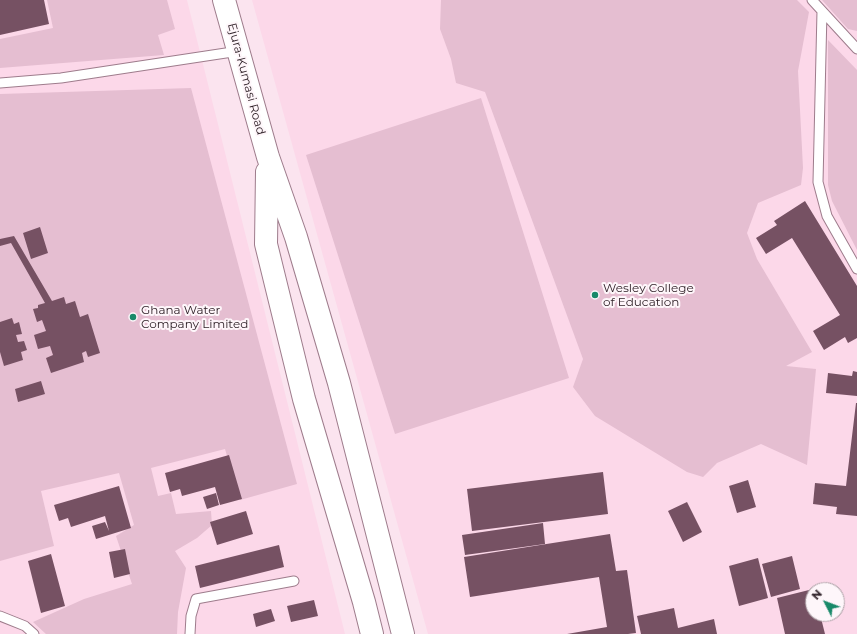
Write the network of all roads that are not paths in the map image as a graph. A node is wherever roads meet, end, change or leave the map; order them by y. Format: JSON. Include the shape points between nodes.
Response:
{"nodes":[{"id":1,"x":224,"y":0,"type":"edge"},
{"id":2,"x":812,"y":0,"type":"edge"},
{"id":3,"x":822,"y":11,"type":"junction"},
{"id":4,"x":855,"y":45,"type":"edge"},
{"id":5,"x":239,"y":51,"type":"junction"},
{"id":6,"x":0,"y":83,"type":"edge"},
{"id":7,"x":268,"y":157,"type":"junction"},
{"id":8,"x":857,"y":269,"type":"edge"},
{"id":9,"x":294,"y":581,"type":"dead end"},
{"id":10,"x":0,"y":616,"type":"edge"},
{"id":11,"x":34,"y":634,"type":"edge"},
{"id":12,"x":190,"y":634,"type":"edge"},
{"id":13,"x":372,"y":634,"type":"edge"},
{"id":14,"x":403,"y":634,"type":"edge"}],
"edges":[{"from":1,"to":5,"type":"main road","name":"Ejura-Kumasi Road"},
{"from":2,"to":3,"type":"lane"},
{"from":3,"to":4,"type":"lane"},
{"from":3,"to":8,"type":"lane","via":[[818,182],[827,216]]},
{"from":5,"to":6,"type":"lane","via":[[61,78]]},
{"from":5,"to":7,"type":"main road","name":"Ejura-Kumasi Road"},
{"from":7,"to":13,"type":"main road","via":[[266,244],[304,399]]},
{"from":7,"to":14,"type":"main road","via":[[296,237],[339,384]]},
{"from":9,"to":12,"type":"lane","via":[[196,599]]},
{"from":10,"to":11,"type":"lane","via":[[25,626]]}]}
